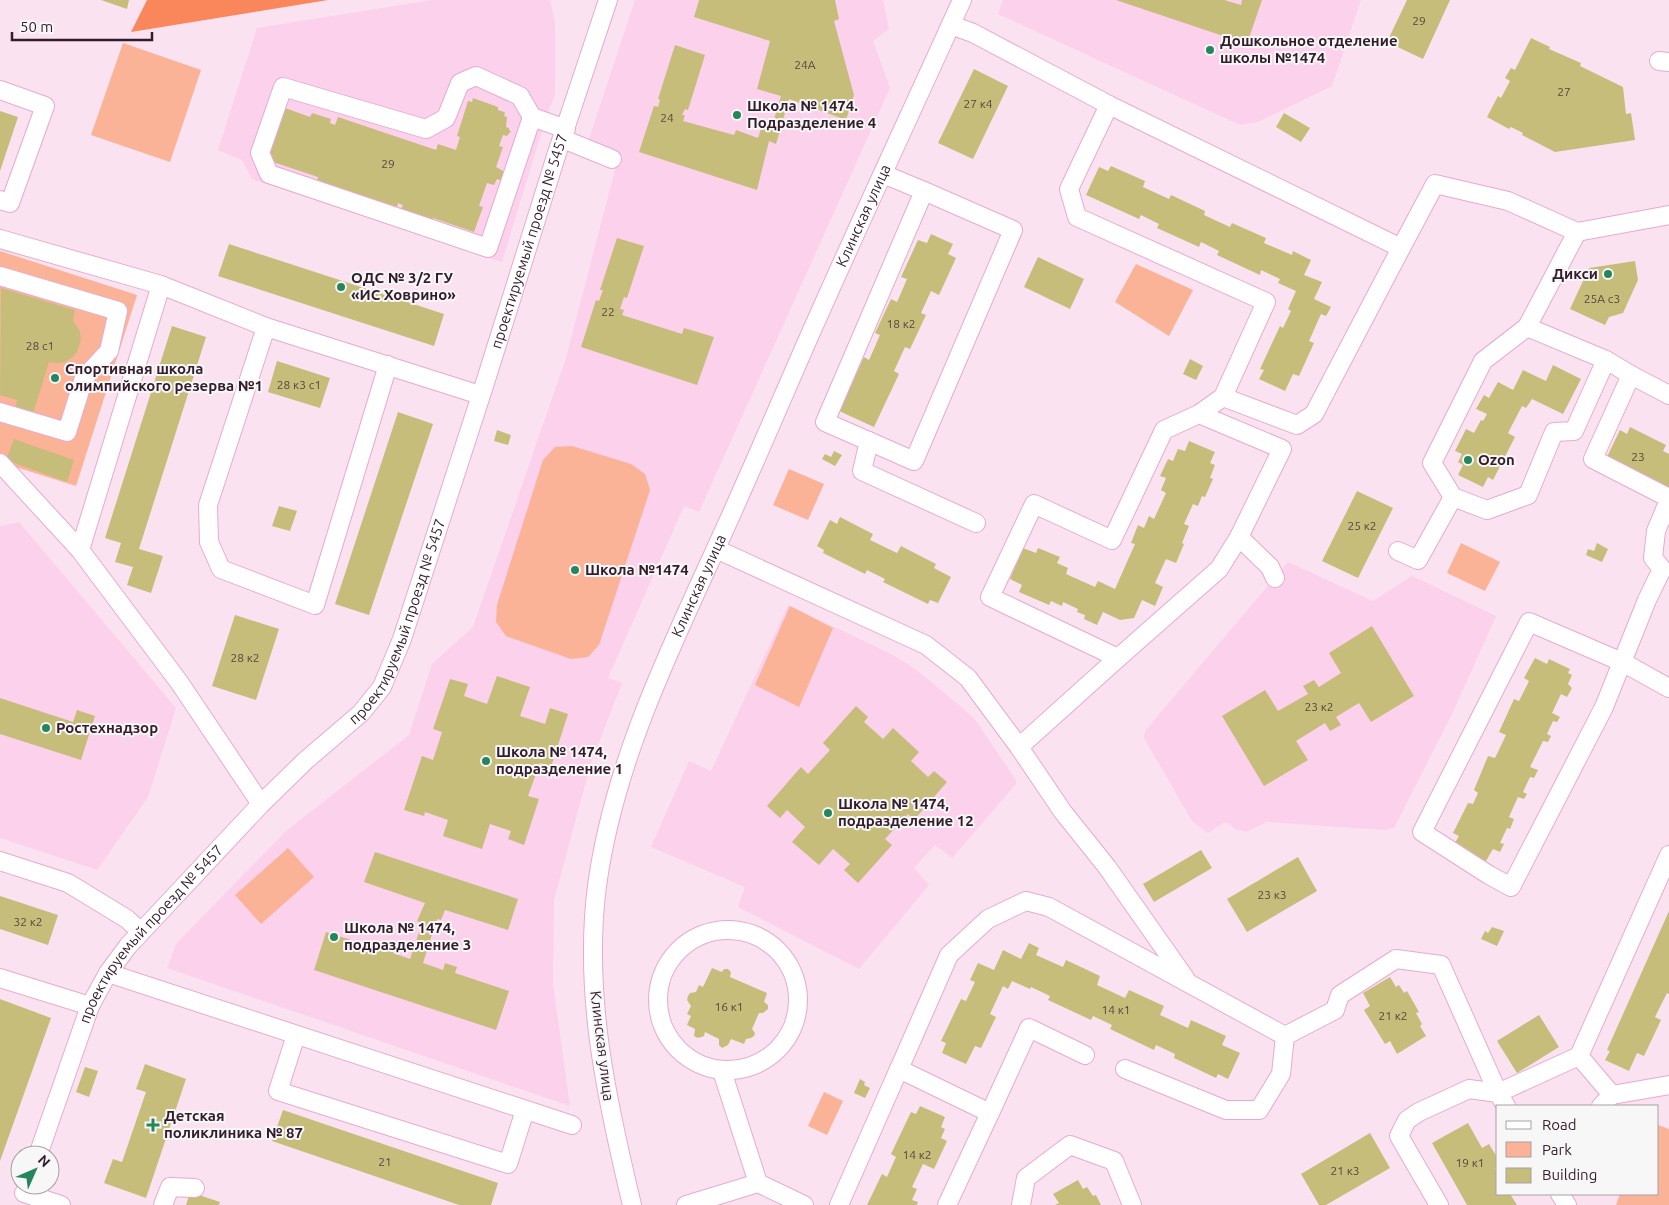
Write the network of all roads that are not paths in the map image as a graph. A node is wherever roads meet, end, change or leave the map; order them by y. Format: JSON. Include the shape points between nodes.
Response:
{"nodes":[{"id":1,"x":608,"y":0,"type":"edge"},
{"id":2,"x":962,"y":0,"type":"edge"},
{"id":3,"x":951,"y":25,"type":"junction"},
{"id":4,"x":0,"y":90,"type":"edge"},
{"id":5,"x":1109,"y":105,"type":"junction"},
{"id":6,"x":532,"y":117,"type":"junction"},
{"id":7,"x":564,"y":134,"type":"junction"},
{"id":8,"x":612,"y":159,"type":"dead end"},
{"id":9,"x":883,"y":174,"type":"junction"},
{"id":10,"x":924,"y":191,"type":"junction"},
{"id":11,"x":0,"y":200,"type":"edge"},
{"id":12,"x":1669,"y":215,"type":"edge"},
{"id":13,"x":1577,"y":232,"type":"junction"},
{"id":14,"x":0,"y":239,"type":"edge"},
{"id":15,"x":1401,"y":248,"type":"junction"},
{"id":16,"x":0,"y":276,"type":"edge"},
{"id":17,"x":161,"y":285,"type":"junction"},
{"id":18,"x":266,"y":327,"type":"junction"},
{"id":19,"x":1527,"y":327,"type":"junction"},
{"id":20,"x":1606,"y":360,"type":"junction"},
{"id":21,"x":388,"y":366,"type":"junction"},
{"id":22,"x":1631,"y":375,"type":"junction"},
{"id":23,"x":480,"y":395,"type":"junction"},
{"id":24,"x":1669,"y":395,"type":"edge"},
{"id":25,"x":1223,"y":397,"type":"junction"},
{"id":26,"x":0,"y":412,"type":"edge"},
{"id":27,"x":1200,"y":414,"type":"junction"},
{"id":28,"x":870,"y":442,"type":"junction"},
{"id":29,"x":0,"y":463,"type":"edge"},
{"id":30,"x":1453,"y":497,"type":"junction"},
{"id":31,"x":1669,"y":499,"type":"edge"},
{"id":32,"x":976,"y":523,"type":"dead end"},
{"id":33,"x":1239,"y":537,"type":"junction"},
{"id":34,"x":716,"y":549,"type":"junction"},
{"id":35,"x":80,"y":550,"type":"junction"},
{"id":36,"x":1398,"y":551,"type":"dead end"},
{"id":37,"x":1665,"y":571,"type":"edge"},
{"id":38,"x":1275,"y":578,"type":"dead end"},
{"id":39,"x":1118,"y":658,"type":"junction"},
{"id":40,"x":1622,"y":662,"type":"junction"},
{"id":41,"x":1669,"y":688,"type":"edge"},
{"id":42,"x":1019,"y":747,"type":"junction"},
{"id":43,"x":262,"y":804,"type":"junction"},
{"id":44,"x":1669,"y":855,"type":"edge"},
{"id":45,"x":0,"y":861,"type":"edge"},
{"id":46,"x":140,"y":931,"type":"junction"},
{"id":47,"x":108,"y":973,"type":"junction"},
{"id":48,"x":0,"y":978,"type":"edge"},
{"id":49,"x":1187,"y":981,"type":"junction"},
{"id":50,"x":90,"y":1006,"type":"junction"},
{"id":51,"x":296,"y":1035,"type":"junction"},
{"id":52,"x":1285,"y":1036,"type":"junction"},
{"id":53,"x":1086,"y":1054,"type":"dead end"},
{"id":54,"x":1578,"y":1056,"type":"junction"},
{"id":55,"x":899,"y":1069,"type":"junction"},
{"id":56,"x":1125,"y":1069,"type":"dead end"},
{"id":57,"x":722,"y":1071,"type":"junction"},
{"id":58,"x":1669,"y":1085,"type":"edge"},
{"id":59,"x":1502,"y":1100,"type":"edge"},
{"id":60,"x":1606,"y":1100,"type":"edge"},
{"id":61,"x":525,"y":1110,"type":"junction"},
{"id":62,"x":990,"y":1113,"type":"junction"},
{"id":63,"x":572,"y":1125,"type":"dead end"},
{"id":64,"x":41,"y":1145,"type":"edge"},
{"id":65,"x":758,"y":1183,"type":"junction"},
{"id":66,"x":195,"y":1188,"type":"dead end"},
{"id":67,"x":27,"y":1195,"type":"edge"},
{"id":68,"x":61,"y":1205,"type":"edge"},
{"id":69,"x":163,"y":1205,"type":"edge"},
{"id":70,"x":632,"y":1205,"type":"edge"},
{"id":71,"x":686,"y":1205,"type":"edge"},
{"id":72,"x":804,"y":1205,"type":"edge"},
{"id":73,"x":839,"y":1205,"type":"edge"},
{"id":74,"x":947,"y":1205,"type":"edge"},
{"id":75,"x":1020,"y":1205,"type":"edge"},
{"id":76,"x":1132,"y":1205,"type":"edge"},
{"id":77,"x":1439,"y":1205,"type":"edge"}],
"edges":[{"from":1,"to":7,"type":"street","name":"проектируемый проезд № 5457"},
{"from":2,"to":3,"type":"street","name":"Клинская улица"},
{"from":3,"to":5,"type":"street","via":[[973,33]]},
{"from":3,"to":9,"type":"street","name":"Клинская улица"},
{"from":4,"to":11,"type":"street","via":[[45,106],[10,203]]},
{"from":5,"to":15,"type":"street"},
{"from":5,"to":25,"type":"street","via":[[1069,190],[1077,217],[1266,302]]},
{"from":6,"to":6,"type":"street","via":[[488,248],[269,174],[260,153],[283,87],[426,129],[446,118],[460,83],[476,76],[520,96]]},
{"from":6,"to":7,"type":"street"},
{"from":7,"to":8,"type":"street"},
{"from":7,"to":23,"type":"street","name":"проектируемый проезд № 5457"},
{"from":9,"to":10,"type":"street"},
{"from":9,"to":34,"type":"street","name":"Клинская улица"},
{"from":10,"to":28,"type":"street","via":[[824,422]]},
{"from":10,"to":28,"type":"street","via":[[1013,230],[914,461]]},
{"from":12,"to":13,"type":"street"},
{"from":13,"to":15,"type":"street","via":[[1508,201],[1435,184]]},
{"from":13,"to":19,"type":"street"},
{"from":14,"to":17,"type":"street"},
{"from":15,"to":25,"type":"street","via":[[1314,414],[1298,425]]},
{"from":16,"to":26,"type":"street","via":[[118,311],[109,350],[84,378],[67,432]]},
{"from":17,"to":18,"type":"street"},
{"from":17,"to":35,"type":"street"},
{"from":18,"to":21,"type":"street"},
{"from":18,"to":21,"type":"street","via":[[208,505],[209,542],[221,570],[314,605]]},
{"from":19,"to":20,"type":"street"},
{"from":19,"to":30,"type":"street","via":[[1483,361],[1432,463]]},
{"from":20,"to":22,"type":"street"},
{"from":20,"to":30,"type":"street","via":[[1574,431],[1554,432],[1528,495],[1487,510]]},
{"from":21,"to":23,"type":"street"},
{"from":22,"to":24,"type":"street"},
{"from":22,"to":31,"type":"street","via":[[1593,459]]},
{"from":23,"to":43,"type":"street","name":"проектируемый проезд № 5457","via":[[402,639],[382,687],[361,712]]},
{"from":25,"to":27,"type":"street"},
{"from":27,"to":33,"type":"street","via":[[1282,450]]},
{"from":27,"to":39,"type":"street","via":[[1164,430],[1112,540],[1034,504],[990,598]]},
{"from":28,"to":32,"type":"street","via":[[862,471]]},
{"from":29,"to":35,"type":"street"},
{"from":30,"to":36,"type":"street","via":[[1418,560]]},
{"from":31,"to":37,"type":"street","via":[[1656,532],[1653,558]]},
{"from":33,"to":38,"type":"street","via":[[1270,567]]},
{"from":33,"to":39,"type":"street","via":[[1219,569]]},
{"from":34,"to":42,"type":"street","via":[[926,645],[968,678]]},
{"from":34,"to":70,"type":"street","name":"Клинская улица","via":[[622,771],[606,832],[597,889],[593,956],[597,1026],[614,1132]]},
{"from":35,"to":43,"type":"street","via":[[179,682]]},
{"from":37,"to":40,"type":"street","via":[[1646,600]]},
{"from":39,"to":42,"type":"street"},
{"from":40,"to":40,"type":"street","via":[[1604,707],[1511,887],[1422,832],[1529,622]]},
{"from":40,"to":41,"type":"street"},
{"from":42,"to":49,"type":"street"},
{"from":43,"to":46,"type":"street","name":"проектируемый проезд № 5457"},
{"from":44,"to":54,"type":"street"},
{"from":45,"to":46,"type":"street","via":[[68,884],[127,918]]},
{"from":46,"to":47,"type":"street","name":"проектируемый проезд № 5457"},
{"from":47,"to":50,"type":"street","name":"проектируемый проезд № 5457"},
{"from":47,"to":51,"type":"street"},
{"from":48,"to":50,"type":"street"},
{"from":49,"to":52,"type":"street"},
{"from":49,"to":55,"type":"street","via":[[1049,907],[1026,901],[988,919],[950,956]]},
{"from":50,"to":64,"type":"street","name":"проектируемый проезд № 5457"},
{"from":51,"to":61,"type":"street"},
{"from":51,"to":61,"type":"street","via":[[278,1091],[508,1164]]},
{"from":52,"to":56,"type":"street","via":[[1281,1074],[1259,1110],[1226,1110]]},
{"from":52,"to":59,"type":"street","via":[[1335,1010],[1340,995],[1396,959],[1441,965]]},
{"from":53,"to":62,"type":"street","via":[[1029,1028]]},
{"from":54,"to":59,"type":"street"},
{"from":54,"to":60,"type":"street"},
{"from":55,"to":62,"type":"street"},
{"from":55,"to":73,"type":"street"},
{"from":57,"to":57,"type":"street","via":[[690,1060],[662,1027],[656,1002],[663,970],[684,944],[711,930],[747,931],[780,951],[796,978],[798,1013],[783,1045],[770,1058],[751,1067]]},
{"from":57,"to":65,"type":"street"},
{"from":58,"to":60,"type":"street"},
{"from":59,"to":77,"type":"street","via":[[1469,1089],[1407,1120],[1399,1136]]},
{"from":61,"to":63,"type":"street"},
{"from":62,"to":74,"type":"street"},
{"from":65,"to":71,"type":"street"},
{"from":65,"to":72,"type":"street"},
{"from":66,"to":69,"type":"street","via":[[170,1186]]},
{"from":67,"to":68,"type":"street"},
{"from":75,"to":76,"type":"street","via":[[1026,1178],[1070,1145],[1114,1161]]}]}
